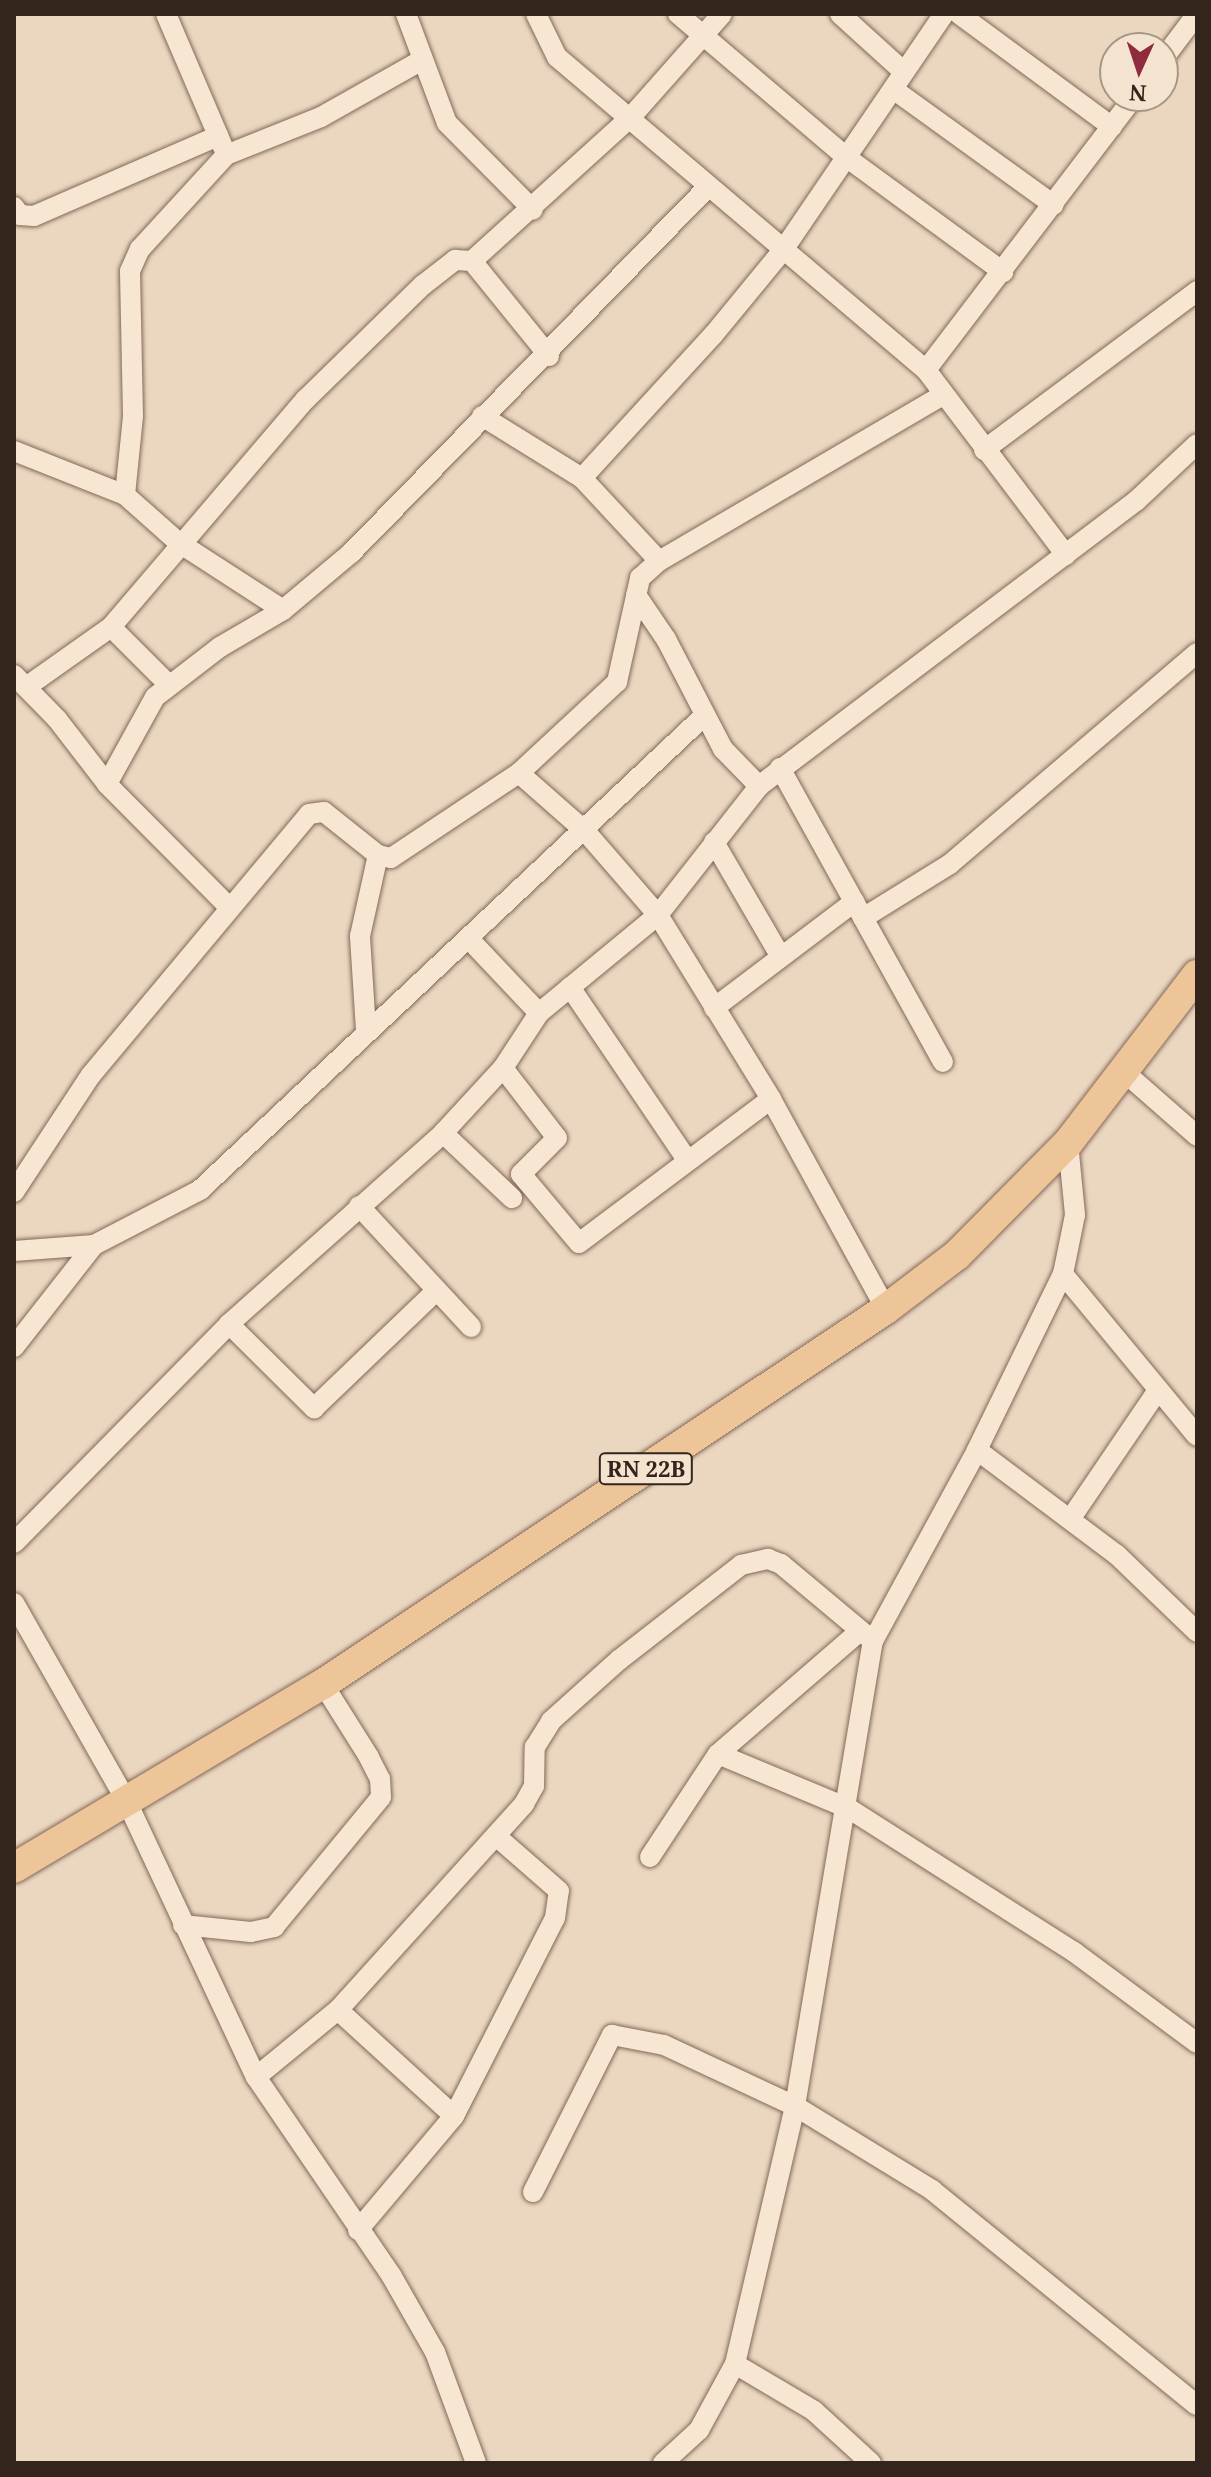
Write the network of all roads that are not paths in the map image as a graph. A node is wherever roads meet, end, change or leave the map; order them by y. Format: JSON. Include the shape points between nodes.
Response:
{"nodes":[{"id":1,"x":166,"y":14,"type":"edge"},
{"id":2,"x":406,"y":14,"type":"edge"},
{"id":3,"x":536,"y":14,"type":"edge"},
{"id":4,"x":678,"y":14,"type":"edge"},
{"id":5,"x":722,"y":14,"type":"edge"},
{"id":6,"x":840,"y":14,"type":"edge"},
{"id":7,"x":944,"y":14,"type":"edge"},
{"id":8,"x":959,"y":14,"type":"edge"},
{"id":9,"x":1195,"y":15,"type":"edge"},
{"id":10,"x":704,"y":35,"type":"junction"},
{"id":11,"x":1179,"y":37,"type":"edge"},
{"id":12,"x":422,"y":60,"type":"junction"},
{"id":13,"x":899,"y":80,"type":"junction"},
{"id":14,"x":1123,"y":112,"type":"edge"},
{"id":15,"x":631,"y":117,"type":"junction"},
{"id":16,"x":1112,"y":127,"type":"junction"},
{"id":17,"x":222,"y":145,"type":"junction"},
{"id":18,"x":846,"y":157,"type":"junction"},
{"id":19,"x":707,"y":188,"type":"junction"},
{"id":20,"x":1054,"y":205,"type":"junction"},
{"id":21,"x":14,"y":207,"type":"edge"},
{"id":22,"x":533,"y":210,"type":"junction"},
{"id":23,"x":783,"y":250,"type":"junction"},
{"id":24,"x":472,"y":261,"type":"junction"},
{"id":25,"x":1003,"y":272,"type":"junction"},
{"id":26,"x":1197,"y":291,"type":"edge"},
{"id":27,"x":549,"y":356,"type":"junction"},
{"id":28,"x":926,"y":370,"type":"junction"},
{"id":29,"x":941,"y":396,"type":"junction"},
{"id":30,"x":482,"y":416,"type":"junction"},
{"id":31,"x":1197,"y":444,"type":"edge"},
{"id":32,"x":984,"y":450,"type":"junction"},
{"id":33,"x":14,"y":451,"type":"edge"},
{"id":34,"x":582,"y":478,"type":"junction"},
{"id":35,"x":125,"y":495,"type":"junction"},
{"id":36,"x":178,"y":542,"type":"junction"},
{"id":37,"x":1066,"y":555,"type":"junction"},
{"id":38,"x":659,"y":561,"type":"junction"},
{"id":39,"x":636,"y":595,"type":"junction"},
{"id":40,"x":283,"y":610,"type":"junction"},
{"id":41,"x":111,"y":627,"type":"junction"},
{"id":42,"x":1197,"y":653,"type":"edge"},
{"id":43,"x":21,"y":680,"type":"edge"},
{"id":44,"x":168,"y":684,"type":"junction"},
{"id":45,"x":705,"y":715,"type":"junction"},
{"id":46,"x":780,"y":768,"type":"junction"},
{"id":47,"x":519,"y":773,"type":"junction"},
{"id":48,"x":107,"y":784,"type":"junction"},
{"id":49,"x":759,"y":786,"type":"junction"},
{"id":50,"x":586,"y":832,"type":"junction"},
{"id":51,"x":714,"y":842,"type":"junction"},
{"id":52,"x":378,"y":855,"type":"junction"},
{"id":53,"x":229,"y":907,"type":"junction"},
{"id":54,"x":858,"y":910,"type":"junction"},
{"id":55,"x":658,"y":915,"type":"junction"},
{"id":56,"x":468,"y":938,"type":"junction"},
{"id":57,"x":781,"y":957,"type":"junction"},
{"id":58,"x":1197,"y":975,"type":"edge"},
{"id":59,"x":570,"y":987,"type":"junction"},
{"id":60,"x":714,"y":1008,"type":"junction"},
{"id":61,"x":539,"y":1013,"type":"junction"},
{"id":62,"x":366,"y":1030,"type":"junction"},
{"id":63,"x":943,"y":1062,"type":"dead end"},
{"id":64,"x":503,"y":1068,"type":"junction"},
{"id":65,"x":1122,"y":1070,"type":"junction"},
{"id":66,"x":771,"y":1099,"type":"junction"},
{"id":67,"x":443,"y":1133,"type":"junction"},
{"id":68,"x":1197,"y":1136,"type":"edge"},
{"id":69,"x":1068,"y":1143,"type":"junction"},
{"id":70,"x":687,"y":1160,"type":"junction"},
{"id":71,"x":14,"y":1192,"type":"edge"},
{"id":72,"x":512,"y":1198,"type":"dead end"},
{"id":73,"x":359,"y":1206,"type":"junction"},
{"id":74,"x":94,"y":1245,"type":"junction"},
{"id":75,"x":14,"y":1251,"type":"edge"},
{"id":76,"x":1063,"y":1274,"type":"junction"},
{"id":77,"x":436,"y":1291,"type":"junction"},
{"id":78,"x":886,"y":1309,"type":"junction"},
{"id":79,"x":229,"y":1324,"type":"junction"},
{"id":80,"x":471,"y":1327,"type":"dead end"},
{"id":81,"x":14,"y":1347,"type":"edge"},
{"id":82,"x":1158,"y":1390,"type":"junction"},
{"id":83,"x":1197,"y":1436,"type":"edge"},
{"id":84,"x":977,"y":1450,"type":"junction"},
{"id":85,"x":1071,"y":1518,"type":"junction"},
{"id":86,"x":14,"y":1543,"type":"edge"},
{"id":87,"x":14,"y":1603,"type":"edge"},
{"id":88,"x":1193,"y":1620,"type":"edge"},
{"id":89,"x":867,"y":1636,"type":"junction"},
{"id":90,"x":323,"y":1684,"type":"junction"},
{"id":91,"x":718,"y":1754,"type":"junction"},
{"id":92,"x":127,"y":1802,"type":"junction"},
{"id":93,"x":848,"y":1808,"type":"junction"},
{"id":94,"x":496,"y":1836,"type":"junction"},
{"id":95,"x":650,"y":1857,"type":"dead end"},
{"id":96,"x":14,"y":1868,"type":"edge"},
{"id":97,"x":183,"y":1925,"type":"junction"},
{"id":98,"x":338,"y":2010,"type":"junction"},
{"id":99,"x":1197,"y":2043,"type":"edge"},
{"id":100,"x":256,"y":2077,"type":"junction"},
{"id":101,"x":795,"y":2106,"type":"junction"},
{"id":102,"x":454,"y":2116,"type":"junction"},
{"id":103,"x":533,"y":2192,"type":"dead end"},
{"id":104,"x":358,"y":2230,"type":"junction"},
{"id":105,"x":735,"y":2364,"type":"junction"},
{"id":106,"x":1197,"y":2405,"type":"edge"},
{"id":107,"x":476,"y":2463,"type":"edge"},
{"id":108,"x":663,"y":2463,"type":"edge"},
{"id":109,"x":871,"y":2463,"type":"edge"}],
"edges":[{"from":1,"to":17,"type":"street"},
{"from":2,"to":12,"type":"street"},
{"from":3,"to":15,"type":"street","via":[[557,57]]},
{"from":4,"to":10,"type":"street"},
{"from":5,"to":10,"type":"street"},
{"from":6,"to":13,"type":"street"},
{"from":7,"to":13,"type":"street"},
{"from":8,"to":16,"type":"street"},
{"from":9,"to":11,"type":"street"},
{"from":10,"to":15,"type":"street"},
{"from":10,"to":18,"type":"street"},
{"from":12,"to":17,"type":"street","via":[[321,117]]},
{"from":12,"to":22,"type":"street","via":[[447,123]]},
{"from":13,"to":18,"type":"street"},
{"from":13,"to":20,"type":"street"},
{"from":14,"to":16,"type":"street"},
{"from":15,"to":19,"type":"street"},
{"from":15,"to":22,"type":"street"},
{"from":16,"to":20,"type":"street"},
{"from":17,"to":21,"type":"street","via":[[34,216],[20,215]]},
{"from":17,"to":35,"type":"street","via":[[140,249],[130,271],[133,416]]},
{"from":18,"to":23,"type":"street"},
{"from":18,"to":25,"type":"street"},
{"from":19,"to":23,"type":"street"},
{"from":19,"to":27,"type":"street"},
{"from":20,"to":25,"type":"street"},
{"from":22,"to":24,"type":"street"},
{"from":23,"to":28,"type":"street"},
{"from":23,"to":34,"type":"street"},
{"from":24,"to":27,"type":"street"},
{"from":24,"to":36,"type":"street","via":[[455,260],[423,285],[305,400]]},
{"from":25,"to":28,"type":"street"},
{"from":26,"to":32,"type":"street"},
{"from":27,"to":30,"type":"street"},
{"from":28,"to":29,"type":"street"},
{"from":29,"to":32,"type":"street"},
{"from":29,"to":38,"type":"street"},
{"from":30,"to":34,"type":"street"},
{"from":30,"to":40,"type":"street","via":[[351,553]]},
{"from":31,"to":37,"type":"street"},
{"from":32,"to":37,"type":"street"},
{"from":33,"to":35,"type":"street"},
{"from":34,"to":38,"type":"street"},
{"from":35,"to":36,"type":"street"},
{"from":36,"to":40,"type":"street"},
{"from":36,"to":41,"type":"street"},
{"from":37,"to":46,"type":"street"},
{"from":38,"to":39,"type":"street","via":[[640,578]]},
{"from":39,"to":45,"type":"street"},
{"from":39,"to":47,"type":"street","via":[[622,672],[610,692]]},
{"from":40,"to":44,"type":"street"},
{"from":41,"to":43,"type":"street"},
{"from":41,"to":44,"type":"street"},
{"from":42,"to":54,"type":"street","via":[[950,864]]},
{"from":43,"to":48,"type":"street"},
{"from":44,"to":48,"type":"street","via":[[135,728]]},
{"from":45,"to":49,"type":"street","via":[[723,749]]},
{"from":45,"to":50,"type":"street"},
{"from":46,"to":49,"type":"street"},
{"from":46,"to":54,"type":"street"},
{"from":47,"to":50,"type":"street"},
{"from":47,"to":52,"type":"street","via":[[395,856]]},
{"from":48,"to":53,"type":"street"},
{"from":49,"to":51,"type":"street"},
{"from":50,"to":55,"type":"street"},
{"from":50,"to":56,"type":"street"},
{"from":51,"to":55,"type":"street"},
{"from":51,"to":57,"type":"street"},
{"from":52,"to":53,"type":"street","via":[[324,812],[313,812]]},
{"from":52,"to":62,"type":"street","via":[[360,936]]},
{"from":53,"to":71,"type":"street","via":[[91,1075]]},
{"from":54,"to":57,"type":"street"},
{"from":54,"to":63,"type":"street"},
{"from":55,"to":59,"type":"street"},
{"from":55,"to":60,"type":"street"},
{"from":56,"to":61,"type":"street"},
{"from":56,"to":62,"type":"street"},
{"from":57,"to":60,"type":"street"},
{"from":58,"to":65,"type":"main road","number":"RN 22B"},
{"from":59,"to":61,"type":"street"},
{"from":59,"to":70,"type":"street"},
{"from":60,"to":66,"type":"street"},
{"from":61,"to":64,"type":"street"},
{"from":62,"to":74,"type":"street","via":[[200,1190]]},
{"from":64,"to":67,"type":"street"},
{"from":64,"to":70,"type":"street","via":[[557,1138],[521,1174],[579,1243]]},
{"from":65,"to":68,"type":"street"},
{"from":65,"to":69,"type":"main road","number":"RN 22B"},
{"from":66,"to":70,"type":"street"},
{"from":66,"to":78,"type":"street"},
{"from":67,"to":72,"type":"street"},
{"from":67,"to":73,"type":"street"},
{"from":69,"to":76,"type":"street","via":[[1075,1215]]},
{"from":69,"to":78,"type":"main road","number":"RN 22B","via":[[969,1245]]},
{"from":73,"to":77,"type":"street"},
{"from":73,"to":79,"type":"street"},
{"from":74,"to":75,"type":"street"},
{"from":74,"to":81,"type":"street"},
{"from":76,"to":82,"type":"street"},
{"from":76,"to":84,"type":"street"},
{"from":77,"to":79,"type":"street","via":[[314,1408]]},
{"from":77,"to":80,"type":"street"},
{"from":78,"to":90,"type":"main road","number":"RN 22B"},
{"from":79,"to":86,"type":"street"},
{"from":82,"to":83,"type":"street"},
{"from":82,"to":85,"type":"street"},
{"from":84,"to":85,"type":"street"},
{"from":84,"to":89,"type":"street"},
{"from":85,"to":88,"type":"street"},
{"from":87,"to":92,"type":"street"},
{"from":89,"to":91,"type":"street"},
{"from":89,"to":93,"type":"street"},
{"from":89,"to":94,"type":"street","via":[[781,1564],[768,1559],[741,1565],[551,1721],[535,1747],[530,1795]]},
{"from":90,"to":92,"type":"main road","number":"RN 22B"},
{"from":90,"to":97,"type":"street","via":[[369,1757],[380,1779],[381,1797],[274,1927],[251,1932]]},
{"from":91,"to":93,"type":"street"},
{"from":91,"to":95,"type":"street"},
{"from":92,"to":96,"type":"main road","number":"RN 22B"},
{"from":92,"to":97,"type":"street"},
{"from":93,"to":99,"type":"street","via":[[1074,1952]]},
{"from":93,"to":101,"type":"street"},
{"from":94,"to":98,"type":"street"},
{"from":94,"to":102,"type":"street","via":[[561,1897]]},
{"from":97,"to":100,"type":"street"},
{"from":98,"to":100,"type":"street"},
{"from":98,"to":102,"type":"street"},
{"from":100,"to":104,"type":"street"},
{"from":101,"to":103,"type":"street","via":[[664,2045],[618,2032],[606,2042]]},
{"from":101,"to":105,"type":"street"},
{"from":101,"to":106,"type":"street","via":[[932,2190]]},
{"from":102,"to":104,"type":"street"},
{"from":104,"to":107,"type":"street","via":[[435,2352]]},
{"from":105,"to":108,"type":"street","via":[[699,2430]]},
{"from":105,"to":109,"type":"street","via":[[814,2411]]}]}
